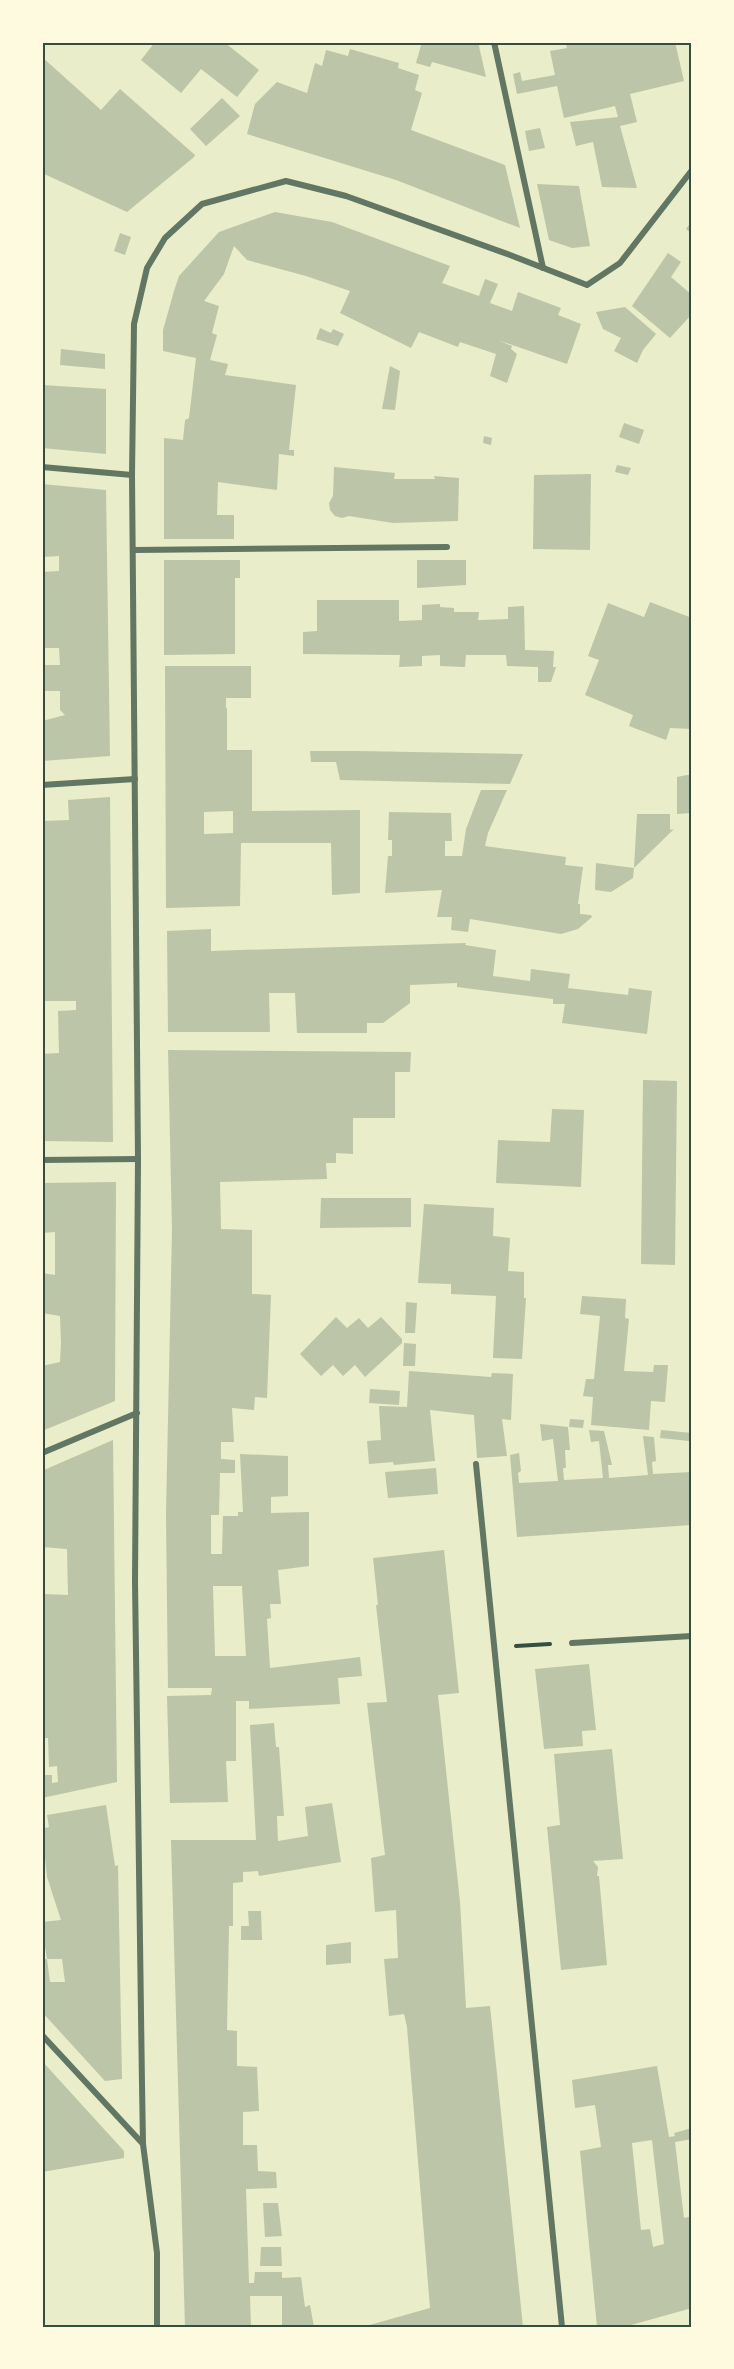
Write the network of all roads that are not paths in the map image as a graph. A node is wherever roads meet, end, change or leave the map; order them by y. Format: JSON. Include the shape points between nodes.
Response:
{"nodes":[{"id":1,"x":494,"y":42,"type":"edge"},
{"id":2,"x":692,"y":170,"type":"edge"},
{"id":3,"x":543,"y":268,"type":"junction"},
{"id":4,"x":42,"y":467,"type":"edge"},
{"id":5,"x":132,"y":475,"type":"junction"},
{"id":6,"x":447,"y":547,"type":"dead end"},
{"id":7,"x":134,"y":550,"type":"junction"},
{"id":8,"x":135,"y":779,"type":"junction"},
{"id":9,"x":42,"y":785,"type":"edge"},
{"id":10,"x":138,"y":1159,"type":"junction"},
{"id":11,"x":42,"y":1160,"type":"edge"},
{"id":12,"x":137,"y":1413,"type":"junction"},
{"id":13,"x":42,"y":1453,"type":"edge"},
{"id":14,"x":476,"y":1464,"type":"dead end"},
{"id":15,"x":692,"y":1636,"type":"edge"},
{"id":16,"x":572,"y":1643,"type":"road end"},
{"id":17,"x":42,"y":2035,"type":"edge"},
{"id":18,"x":143,"y":2144,"type":"junction"},
{"id":19,"x":157,"y":2327,"type":"edge"},
{"id":20,"x":562,"y":2327,"type":"edge"}],
"edges":[{"from":1,"to":3,"type":"street"},
{"from":2,"to":3,"type":"street","via":[[620,263],[604,274],[587,285]]},
{"from":3,"to":5,"type":"street","via":[[346,196],[286,181],[202,204],[165,238],[147,268],[134,324]]},
{"from":4,"to":5,"type":"street"},
{"from":5,"to":7,"type":"street"},
{"from":6,"to":7,"type":"street"},
{"from":7,"to":8,"type":"street"},
{"from":8,"to":9,"type":"street"},
{"from":8,"to":10,"type":"street"},
{"from":10,"to":11,"type":"street"},
{"from":10,"to":12,"type":"street"},
{"from":12,"to":13,"type":"street"},
{"from":12,"to":18,"type":"street","via":[[135,1581]]},
{"from":14,"to":20,"type":"street"},
{"from":15,"to":16,"type":"street"},
{"from":17,"to":18,"type":"street"},
{"from":18,"to":19,"type":"street","via":[[157,2253]]}]}
